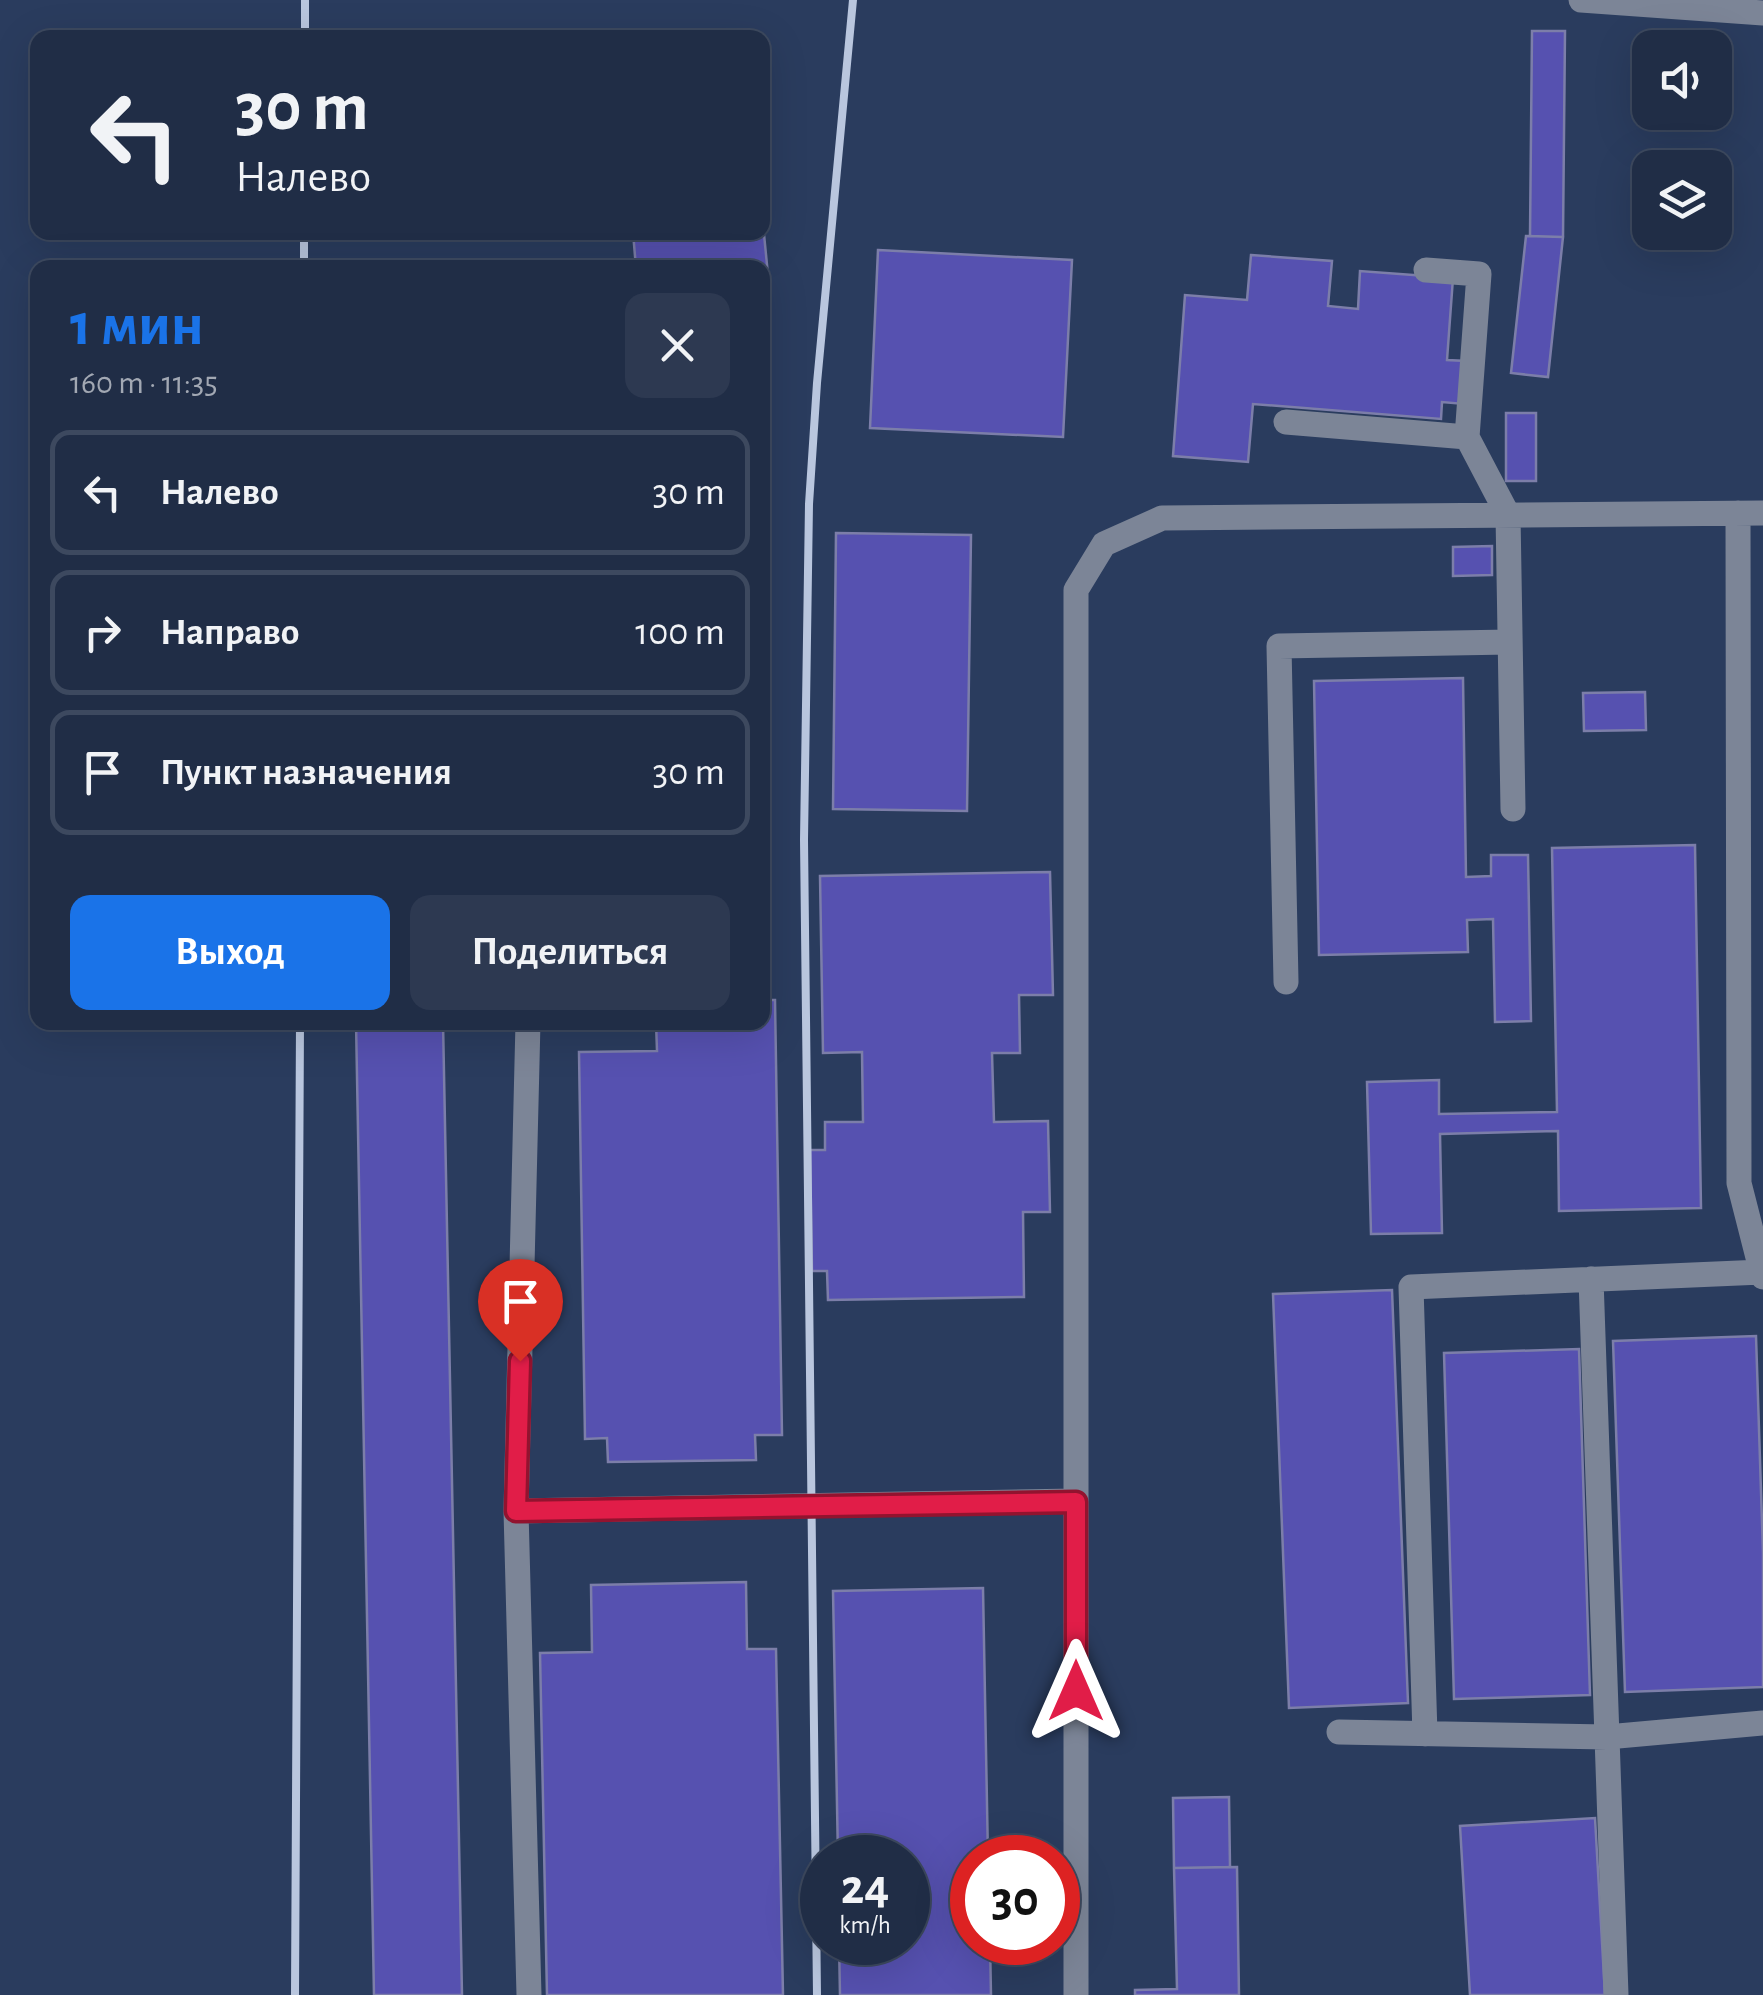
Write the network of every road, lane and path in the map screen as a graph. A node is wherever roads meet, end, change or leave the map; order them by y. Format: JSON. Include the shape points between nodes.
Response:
{"nodes":[{"id":1,"x":1581,"y":0,"type":"edge"},
{"id":2,"x":1763,"y":13,"type":"edge"},
{"id":3,"x":1426,"y":270,"type":"dead end"},
{"id":4,"x":1286,"y":422,"type":"dead end"},
{"id":5,"x":1466,"y":437,"type":"junction"},
{"id":6,"x":1751,"y":513,"type":"edge"},
{"id":7,"x":1508,"y":515,"type":"junction"},
{"id":8,"x":1510,"y":642,"type":"junction"},
{"id":9,"x":1513,"y":809,"type":"dead end"},
{"id":10,"x":1286,"y":982,"type":"dead end"},
{"id":11,"x":528,"y":1030,"type":"edge"},
{"id":12,"x":1762,"y":1275,"type":"edge"},
{"id":13,"x":1590,"y":1278,"type":"junction"},
{"id":14,"x":1076,"y":1502,"type":"junction"},
{"id":15,"x":516,"y":1511,"type":"junction"},
{"id":16,"x":1763,"y":1723,"type":"edge"},
{"id":17,"x":1339,"y":1732,"type":"dead end"},
{"id":18,"x":1424,"y":1734,"type":"junction"},
{"id":19,"x":1608,"y":1737,"type":"junction"},
{"id":20,"x":529,"y":1995,"type":"edge"},
{"id":21,"x":1076,"y":1995,"type":"edge"},
{"id":22,"x":1616,"y":1995,"type":"edge"}],
"edges":[{"from":1,"to":2,"type":"street"},
{"from":3,"to":5,"type":"street","via":[[1480,274]]},
{"from":4,"to":5,"type":"street"},
{"from":5,"to":7,"type":"street"},
{"from":6,"to":7,"type":"street"},
{"from":6,"to":12,"type":"street","via":[[1739,1183]]},
{"from":7,"to":8,"type":"street"},
{"from":7,"to":14,"type":"street","via":[[1162,518],[1104,544],[1076,590]]},
{"from":8,"to":9,"type":"street"},
{"from":8,"to":10,"type":"street","via":[[1279,646]]},
{"from":11,"to":15,"type":"street"},
{"from":12,"to":13,"type":"street"},
{"from":13,"to":18,"type":"street","via":[[1411,1287]]},
{"from":13,"to":19,"type":"street"},
{"from":14,"to":15,"type":"street"},
{"from":14,"to":21,"type":"street"},
{"from":15,"to":20,"type":"street"},
{"from":16,"to":19,"type":"street"},
{"from":17,"to":18,"type":"street"},
{"from":18,"to":19,"type":"street"},
{"from":19,"to":22,"type":"street"}]}
